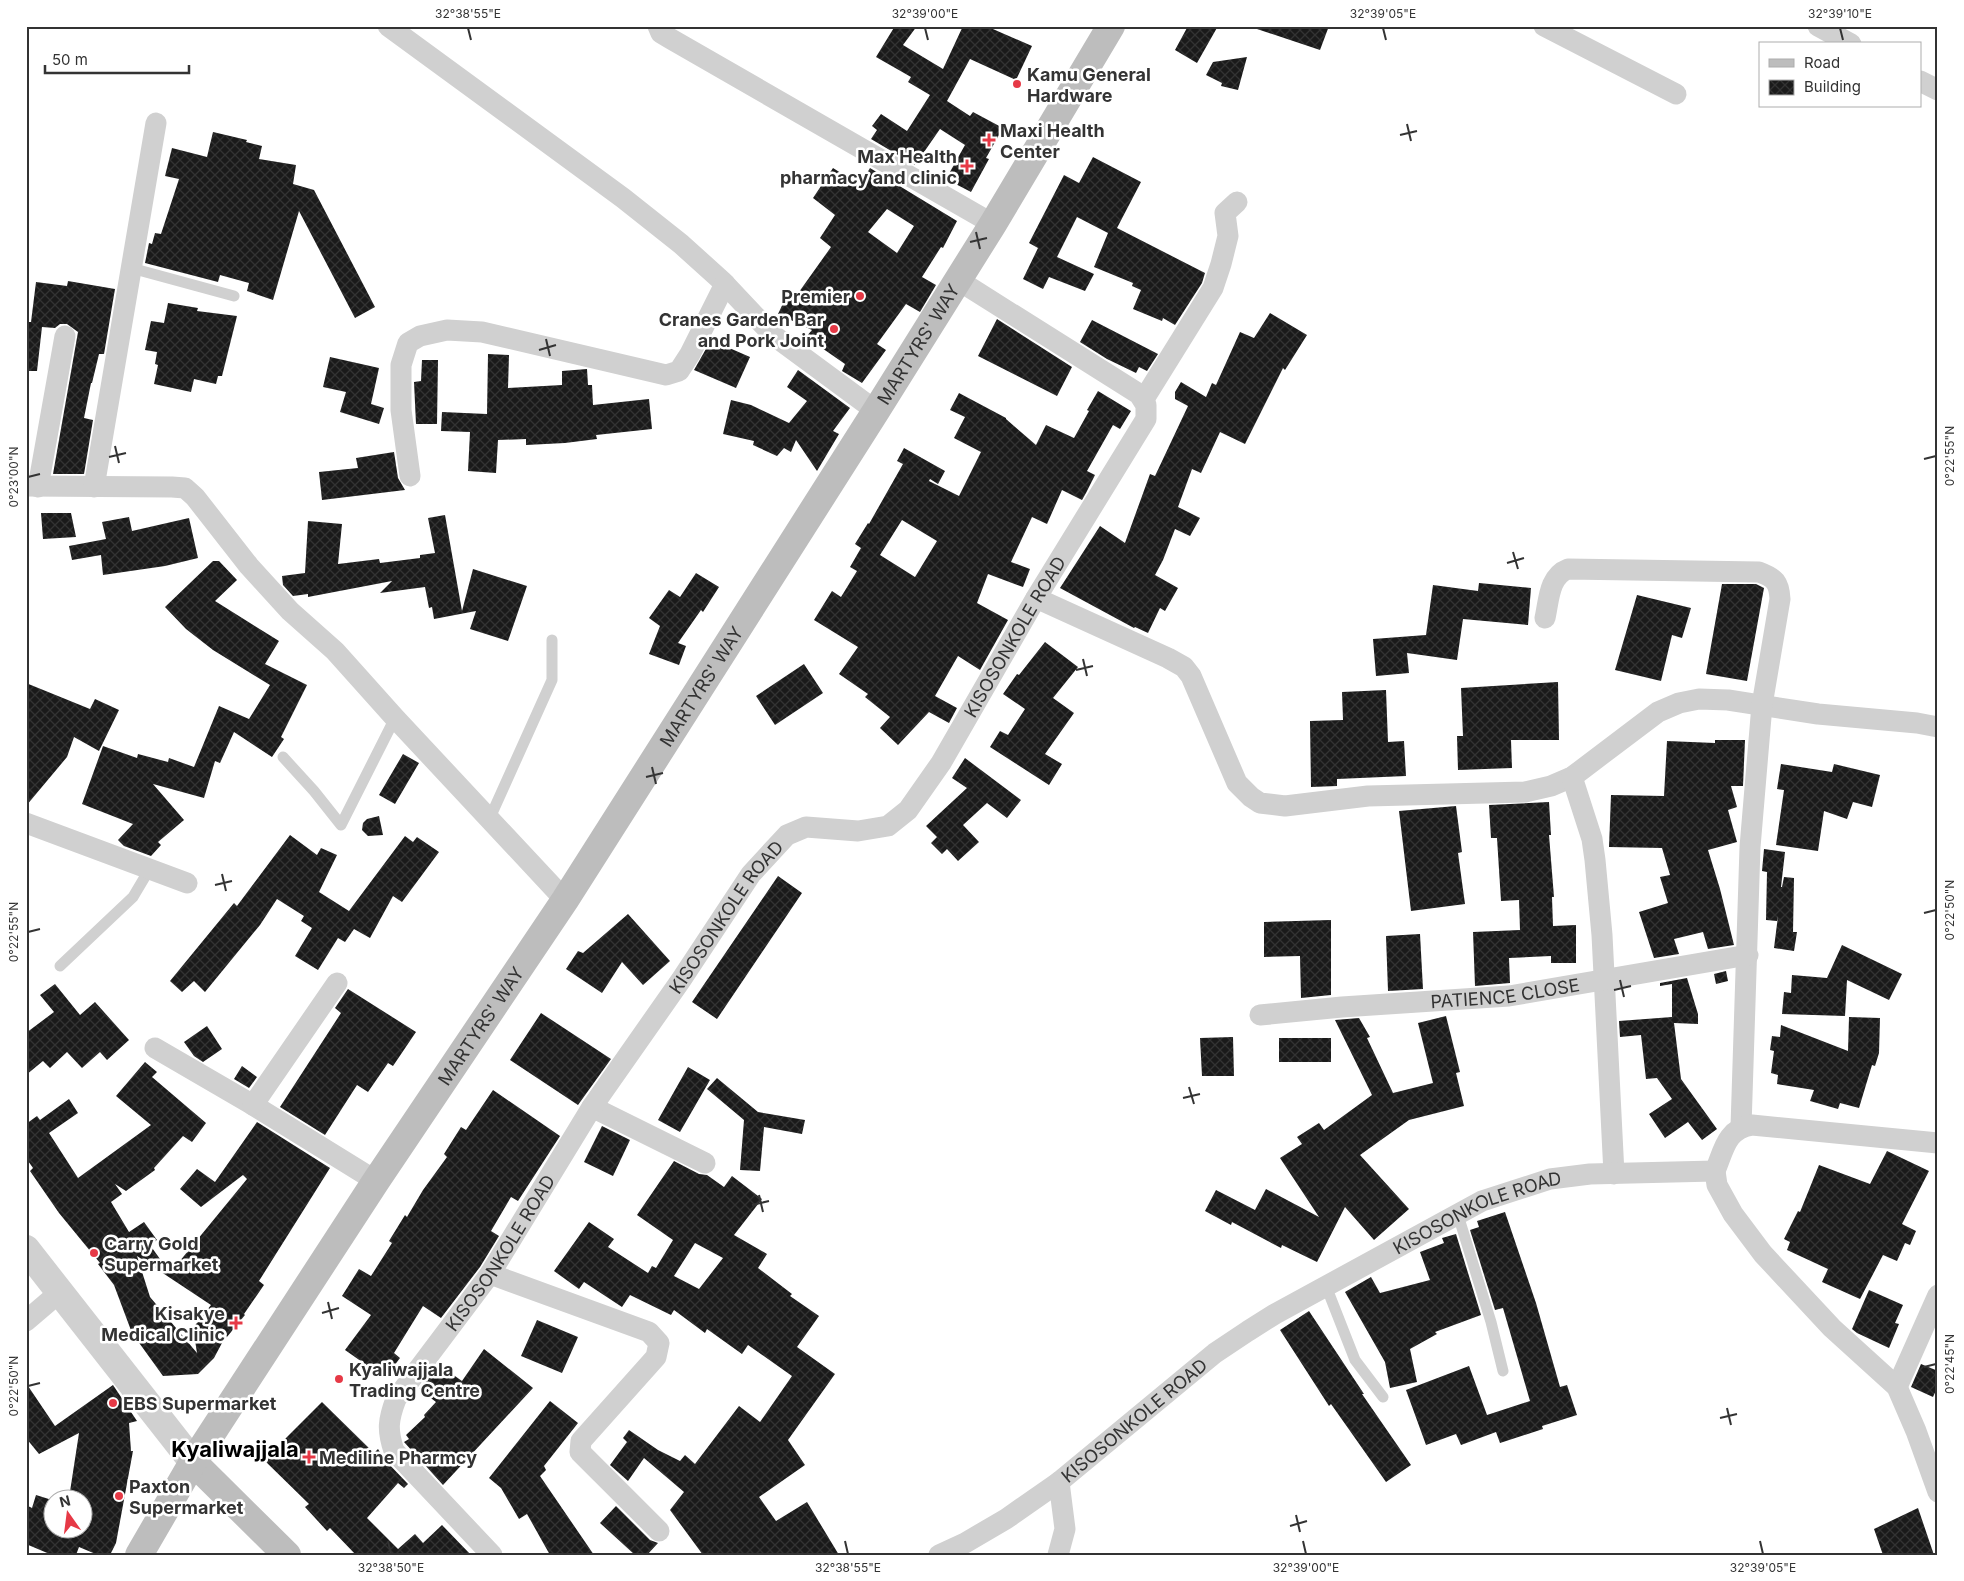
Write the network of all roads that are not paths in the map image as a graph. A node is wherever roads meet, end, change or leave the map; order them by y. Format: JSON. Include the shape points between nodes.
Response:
{"nodes":[{"id":1,"x":388,"y":26,"type":"edge"},
{"id":2,"x":658,"y":26,"type":"edge"},
{"id":3,"x":1110,"y":26,"type":"edge"},
{"id":4,"x":1544,"y":26,"type":"edge"},
{"id":5,"x":1818,"y":26,"type":"edge"},
{"id":6,"x":1847,"y":42,"type":"edge"},
{"id":7,"x":1922,"y":82,"type":"edge"},
{"id":8,"x":1938,"y":90,"type":"edge"},
{"id":9,"x":1676,"y":94,"type":"dead end"},
{"id":10,"x":156,"y":122,"type":"dead end"},
{"id":11,"x":1237,"y":202,"type":"dead end"},
{"id":12,"x":993,"y":224,"type":"junction"},
{"id":13,"x":131,"y":268,"type":"junction"},
{"id":14,"x":958,"y":280,"type":"junction"},
{"id":15,"x":725,"y":284,"type":"junction"},
{"id":16,"x":234,"y":296,"type":"dead end"},
{"id":17,"x":65,"y":336,"type":"dead end"},
{"id":18,"x":1144,"y":399,"type":"junction"},
{"id":19,"x":876,"y":411,"type":"junction"},
{"id":20,"x":410,"y":476,"type":"dead end"},
{"id":21,"x":32,"y":487,"type":"edge"},
{"id":22,"x":94,"y":487,"type":"junction"},
{"id":23,"x":1036,"y":598,"type":"junction"},
{"id":24,"x":1545,"y":618,"type":"dead end"},
{"id":25,"x":552,"y":640,"type":"dead end"},
{"id":26,"x":1762,"y":705,"type":"junction"},
{"id":27,"x":395,"y":718,"type":"junction"},
{"id":28,"x":1938,"y":727,"type":"edge"},
{"id":29,"x":283,"y":758,"type":"dead end"},
{"id":30,"x":1572,"y":777,"type":"junction"},
{"id":31,"x":490,"y":820,"type":"junction"},
{"id":32,"x":26,"y":823,"type":"edge"},
{"id":33,"x":148,"y":870,"type":"junction"},
{"id":34,"x":187,"y":883,"type":"dead end"},
{"id":35,"x":565,"y":900,"type":"junction"},
{"id":36,"x":1748,"y":955,"type":"junction"},
{"id":37,"x":60,"y":966,"type":"dead end"},
{"id":38,"x":1604,"y":980,"type":"junction"},
{"id":39,"x":337,"y":983,"type":"dead end"},
{"id":40,"x":1260,"y":1015,"type":"dead end"},
{"id":41,"x":155,"y":1048,"type":"dead end"},
{"id":42,"x":253,"y":1104,"type":"junction"},
{"id":43,"x":592,"y":1107,"type":"junction"},
{"id":44,"x":1741,"y":1127,"type":"junction"},
{"id":45,"x":1938,"y":1143,"type":"edge"},
{"id":46,"x":705,"y":1163,"type":"dead end"},
{"id":47,"x":1715,"y":1171,"type":"junction"},
{"id":48,"x":1614,"y":1174,"type":"junction"},
{"id":49,"x":376,"y":1181,"type":"junction"},
{"id":50,"x":1458,"y":1214,"type":"junction"},
{"id":51,"x":26,"y":1249,"type":"edge"},
{"id":52,"x":490,"y":1274,"type":"junction"},
{"id":53,"x":1326,"y":1286,"type":"junction"},
{"id":54,"x":60,"y":1292,"type":"junction"},
{"id":55,"x":1938,"y":1295,"type":"edge"},
{"id":56,"x":26,"y":1321,"type":"edge"},
{"id":57,"x":1503,"y":1371,"type":"dead end"},
{"id":58,"x":1897,"y":1388,"type":"junction"},
{"id":59,"x":1383,"y":1397,"type":"dead end"},
{"id":60,"x":193,"y":1462,"type":"junction"},
{"id":61,"x":1059,"y":1482,"type":"junction"},
{"id":62,"x":1938,"y":1492,"type":"edge"},
{"id":63,"x":659,"y":1531,"type":"dead end"},
{"id":64,"x":139,"y":1555,"type":"edge"},
{"id":65,"x":287,"y":1555,"type":"edge"},
{"id":66,"x":492,"y":1555,"type":"edge"},
{"id":67,"x":940,"y":1555,"type":"edge"},
{"id":68,"x":1058,"y":1555,"type":"edge"}],
"edges":[{"from":1,"to":15,"type":"street","via":[[623,198]]},
{"from":2,"to":12,"type":"street","via":[[672,39]]},
{"from":3,"to":12,"type":"main road","name":"MARTYRS' WAY"},
{"from":4,"to":9,"type":"street"},
{"from":5,"to":6,"type":"street"},
{"from":7,"to":8,"type":"street"},
{"from":10,"to":13,"type":"street"},
{"from":11,"to":18,"type":"street","via":[[1225,213],[1228,236],[1212,288]]},
{"from":12,"to":14,"type":"main road","name":"MARTYRS' WAY"},
{"from":13,"to":16,"type":"lane"},
{"from":13,"to":22,"type":"street"},
{"from":14,"to":18,"type":"street"},
{"from":14,"to":19,"type":"main road","name":"MARTYRS' WAY"},
{"from":15,"to":19,"type":"street","via":[[773,335]]},
{"from":15,"to":20,"type":"street","via":[[690,354],[679,370],[666,375],[482,332],[447,330],[420,336],[408,343],[401,365],[401,410]]},
{"from":17,"to":21,"type":"street"},
{"from":18,"to":23,"type":"street","name":"KISOSONKOLE ROAD","via":[[1146,419]]},
{"from":19,"to":35,"type":"main road","name":"MARTYRS' WAY"},
{"from":21,"to":22,"type":"street"},
{"from":22,"to":27,"type":"street","via":[[185,488],[290,611],[336,651]]},
{"from":23,"to":30,"type":"street","via":[[1184,667],[1200,692],[1237,783],[1260,803],[1285,806],[1368,796],[1526,792]]},
{"from":23,"to":43,"type":"street","name":"KISOSONKOLE ROAD","via":[[941,763],[908,810],[888,826],[858,831],[806,827],[787,835],[751,874]]},
{"from":24,"to":26,"type":"street","via":[[1554,579],[1568,569],[1759,572],[1769,576],[1779,586],[1780,599]]},
{"from":25,"to":31,"type":"lane","via":[[552,680]]},
{"from":26,"to":28,"type":"street"},
{"from":26,"to":30,"type":"street","via":[[1699,699],[1679,703],[1658,712]]},
{"from":26,"to":36,"type":"street","via":[[1750,847]]},
{"from":27,"to":29,"type":"lane","via":[[341,825]]},
{"from":27,"to":31,"type":"street"},
{"from":30,"to":38,"type":"street","via":[[1596,860]]},
{"from":31,"to":35,"type":"street"},
{"from":32,"to":33,"type":"street"},
{"from":33,"to":34,"type":"street"},
{"from":33,"to":37,"type":"lane","via":[[133,896]]},
{"from":35,"to":49,"type":"main road","name":"MARTYRS' WAY"},
{"from":36,"to":38,"type":"street","name":"PATIENCE CLOSE"},
{"from":36,"to":44,"type":"street"},
{"from":38,"to":40,"type":"street","name":"PATIENCE CLOSE","via":[[1509,996]]},
{"from":38,"to":48,"type":"street"},
{"from":39,"to":42,"type":"street"},
{"from":41,"to":42,"type":"street"},
{"from":42,"to":49,"type":"street"},
{"from":43,"to":46,"type":"street"},
{"from":43,"to":52,"type":"street","name":"KISOSONKOLE ROAD"},
{"from":44,"to":45,"type":"street","via":[[1752,1125]]},
{"from":44,"to":47,"type":"street","via":[[1731,1135]]},
{"from":47,"to":48,"type":"street","name":"KISOSONKOLE ROAD"},
{"from":47,"to":58,"type":"street","via":[[1717,1185],[1733,1214],[1763,1254],[1832,1328]]},
{"from":48,"to":50,"type":"street","name":"KISOSONKOLE ROAD","via":[[1550,1179],[1482,1201]]},
{"from":49,"to":60,"type":"main road","name":"MARTYRS' WAY"},
{"from":50,"to":53,"type":"street","name":"KISOSONKOLE ROAD"},
{"from":50,"to":57,"type":"lane"},
{"from":51,"to":54,"type":"street"},
{"from":52,"to":63,"type":"street","via":[[649,1332],[659,1343],[656,1357],[581,1440],[580,1452]]},
{"from":52,"to":66,"type":"street","name":"KISOSONKOLE ROAD","via":[[396,1399],[389,1418],[389,1435],[394,1451]]},
{"from":53,"to":59,"type":"lane","via":[[1355,1360]]},
{"from":53,"to":61,"type":"street","name":"KISOSONKOLE ROAD","via":[[1215,1353]]},
{"from":54,"to":56,"type":"street"},
{"from":54,"to":60,"type":"street"},
{"from":55,"to":58,"type":"street"},
{"from":58,"to":62,"type":"street"},
{"from":60,"to":64,"type":"main road","name":"MARTYRS' WAY"},
{"from":60,"to":65,"type":"main road"},
{"from":61,"to":67,"type":"street","name":"KISOSONKOLE ROAD","via":[[1006,1519]]},
{"from":61,"to":68,"type":"street","via":[[1065,1529]]}]}
